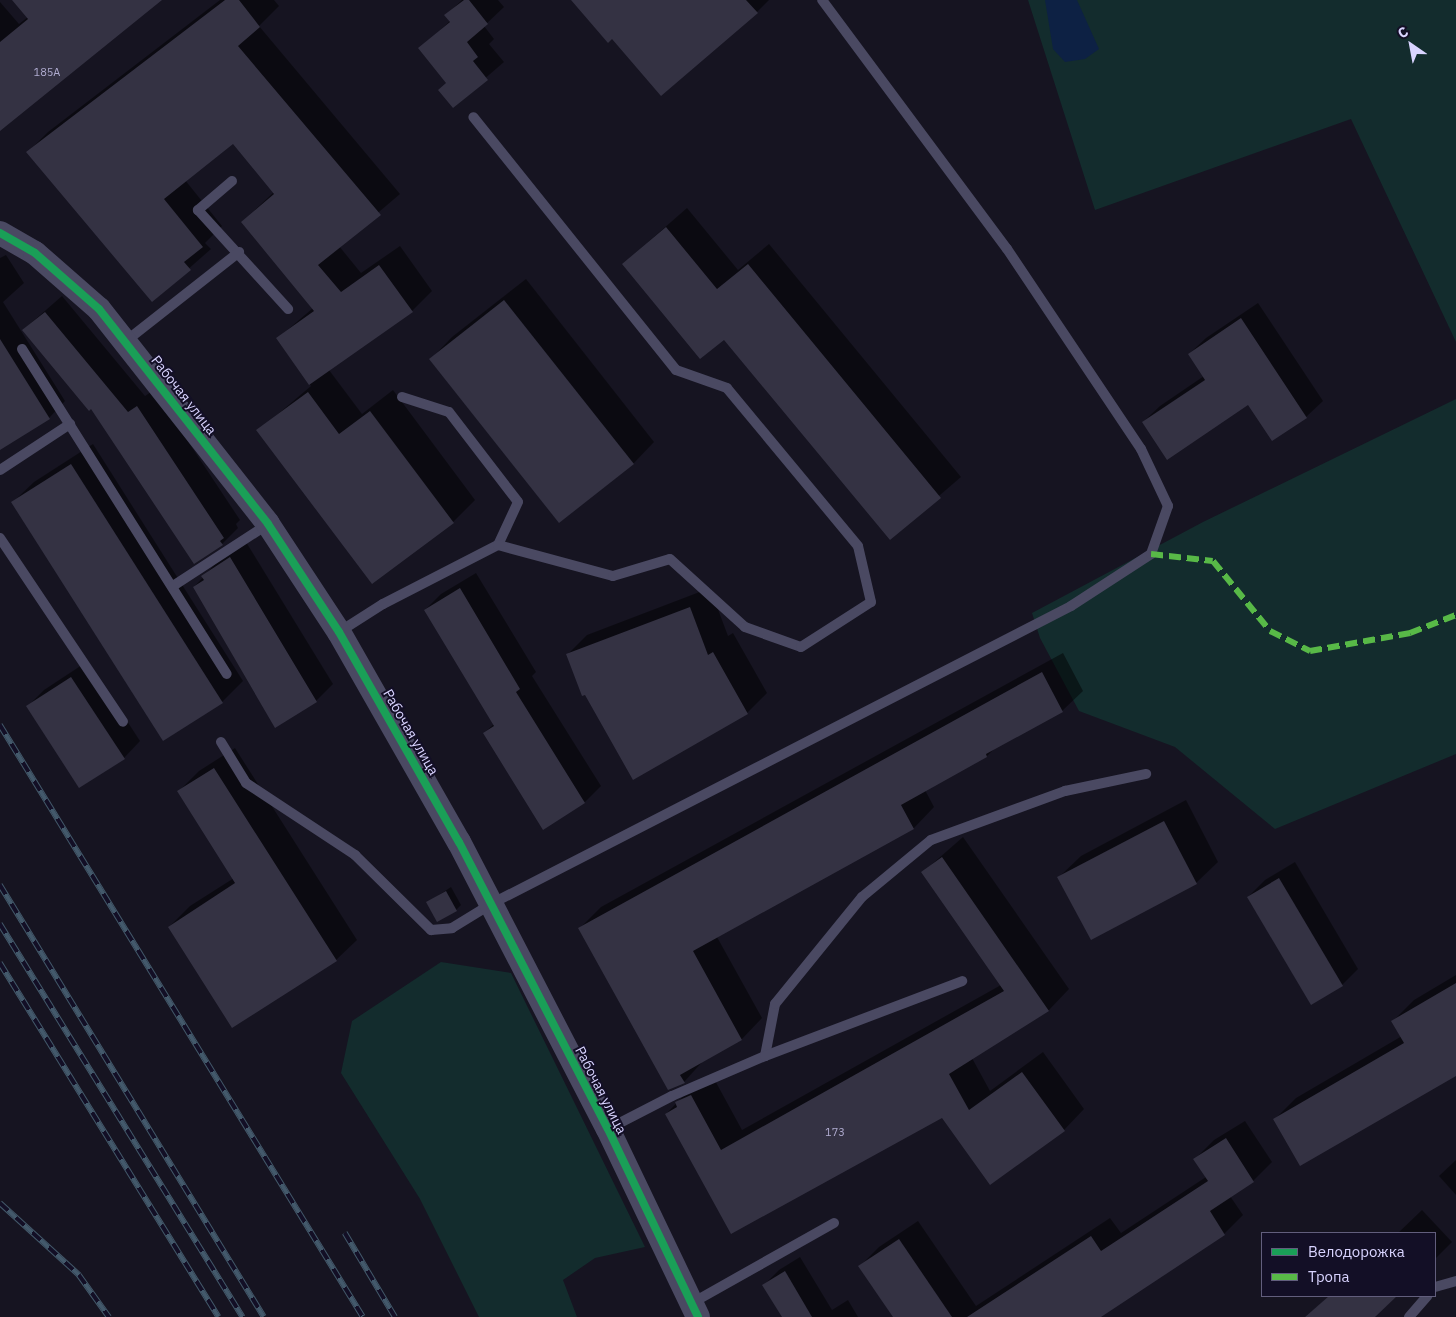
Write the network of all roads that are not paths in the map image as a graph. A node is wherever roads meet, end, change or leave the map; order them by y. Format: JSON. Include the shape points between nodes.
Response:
{"nodes":[{"id":1,"x":822,"y":0,"type":"edge"},
{"id":2,"x":473,"y":117,"type":"dead end"},
{"id":3,"x":232,"y":181,"type":"dead end"},
{"id":4,"x":0,"y":234,"type":"edge"},
{"id":5,"x":239,"y":252,"type":"junction"},
{"id":6,"x":288,"y":309,"type":"dead end"},
{"id":7,"x":126,"y":342,"type":"junction"},
{"id":8,"x":22,"y":349,"type":"dead end"},
{"id":9,"x":402,"y":397,"type":"dead end"},
{"id":10,"x":70,"y":424,"type":"junction"},
{"id":11,"x":0,"y":470,"type":"edge"},
{"id":12,"x":268,"y":524,"type":"junction"},
{"id":13,"x":0,"y":538,"type":"edge"},
{"id":14,"x":498,"y":545,"type":"junction"},
{"id":15,"x":173,"y":586,"type":"junction"},
{"id":16,"x":339,"y":632,"type":"junction"},
{"id":17,"x":228,"y":674,"type":"dead end"},
{"id":18,"x":124,"y":722,"type":"dead end"},
{"id":19,"x":221,"y":742,"type":"dead end"},
{"id":20,"x":1146,"y":774,"type":"dead end"},
{"id":21,"x":491,"y":904,"type":"junction"},
{"id":22,"x":962,"y":982,"type":"dead end"},
{"id":23,"x":765,"y":1056,"type":"junction"},
{"id":24,"x":608,"y":1129,"type":"junction"},
{"id":25,"x":834,"y":1223,"type":"dead end"},
{"id":26,"x":1456,"y":1281,"type":"edge"},
{"id":27,"x":1436,"y":1287,"type":"edge"},
{"id":28,"x":1426,"y":1297,"type":"edge"},
{"id":29,"x":694,"y":1310,"type":"edge"},
{"id":30,"x":1409,"y":1317,"type":"edge"}],
"edges":[{"from":1,"to":21,"type":"lane","via":[[1007,249],[1141,449],[1168,506],[1151,554],[1072,606]]},
{"from":2,"to":14,"type":"lane","via":[[676,370],[727,388],[858,546],[871,602],[801,647],[745,627],[670,559],[613,576]]},
{"from":3,"to":5,"type":"lane","via":[[198,210]]},
{"from":4,"to":7,"type":"street","name":"Рабочая улица","via":[[35,253],[68,278]]},
{"from":5,"to":6,"type":"lane"},
{"from":5,"to":7,"type":"lane"},
{"from":7,"to":12,"type":"street","name":"Рабочая улица"},
{"from":8,"to":10,"type":"lane"},
{"from":9,"to":14,"type":"lane","via":[[449,412],[518,502]]},
{"from":10,"to":11,"type":"lane"},
{"from":10,"to":15,"type":"lane"},
{"from":12,"to":15,"type":"lane"},
{"from":12,"to":16,"type":"street","name":"Рабочая улица"},
{"from":13,"to":18,"type":"lane"},
{"from":14,"to":16,"type":"lane","via":[[383,604]]},
{"from":15,"to":17,"type":"lane"},
{"from":16,"to":21,"type":"street","name":"Рабочая улица","via":[[460,842]]},
{"from":19,"to":21,"type":"lane","via":[[246,783],[355,855],[431,930],[452,928]]},
{"from":20,"to":23,"type":"lane","via":[[1065,791],[931,840],[862,897],[775,1004]]},
{"from":21,"to":24,"type":"street","name":"Рабочая улица"},
{"from":22,"to":23,"type":"lane"},
{"from":23,"to":24,"type":"lane","via":[[672,1096]]},
{"from":24,"to":29,"type":"street","name":"Рабочая улица"},
{"from":25,"to":29,"type":"lane"},
{"from":26,"to":27,"type":"lane"},
{"from":28,"to":30,"type":"lane"}]}
